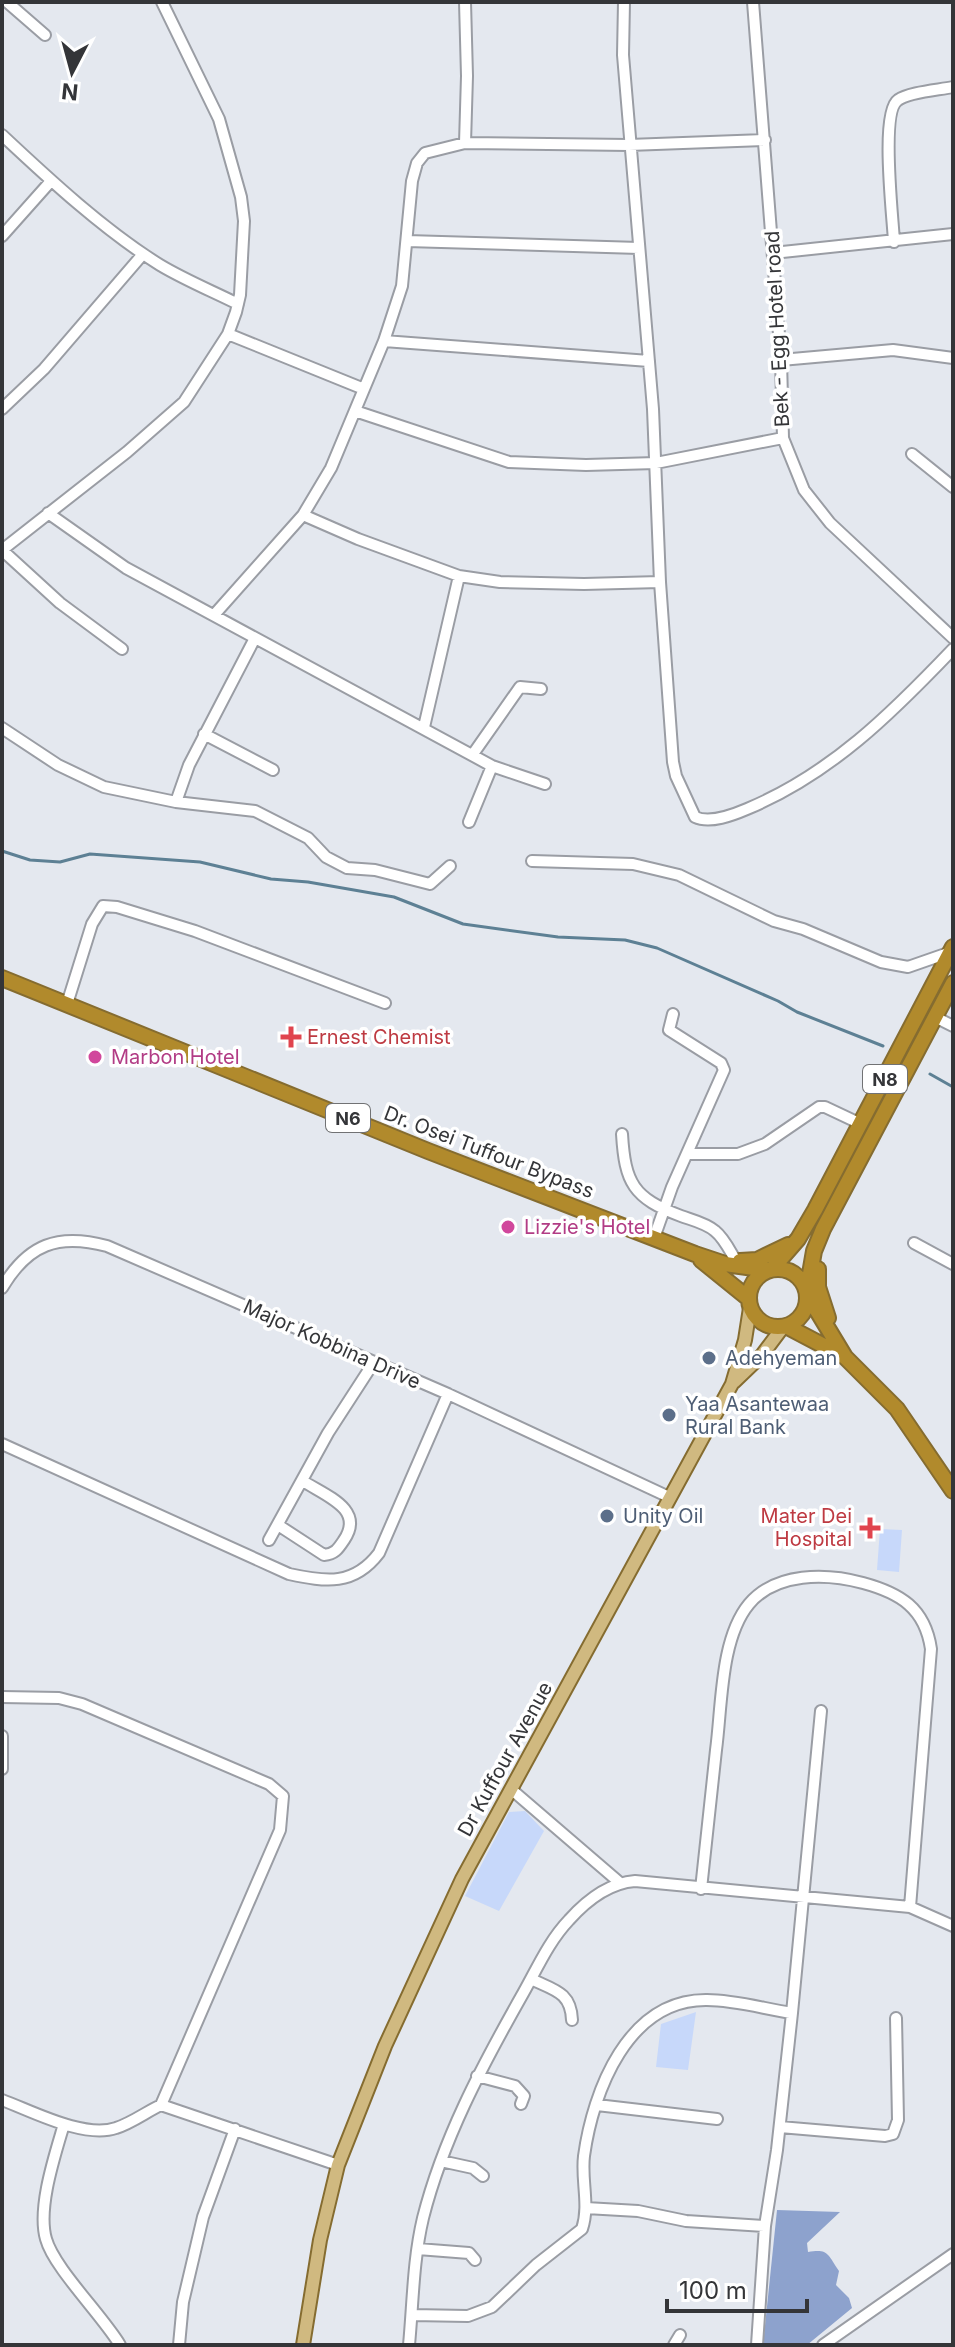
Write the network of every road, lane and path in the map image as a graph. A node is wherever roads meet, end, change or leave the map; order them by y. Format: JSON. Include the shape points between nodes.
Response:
{"nodes":[{"id":1,"x":7,"y":2,"type":"edge"},
{"id":2,"x":162,"y":2,"type":"edge"},
{"id":3,"x":465,"y":2,"type":"edge"},
{"id":4,"x":624,"y":2,"type":"edge"},
{"id":5,"x":753,"y":2,"type":"edge"},
{"id":6,"x":45,"y":35,"type":"dead end"},
{"id":7,"x":953,"y":87,"type":"edge"},
{"id":8,"x":2,"y":135,"type":"edge"},
{"id":9,"x":765,"y":140,"type":"junction"},
{"id":10,"x":465,"y":143,"type":"junction"},
{"id":11,"x":629,"y":145,"type":"junction"},
{"id":12,"x":51,"y":181,"type":"junction"},
{"id":13,"x":953,"y":234,"type":"edge"},
{"id":14,"x":2,"y":236,"type":"edge"},
{"id":15,"x":407,"y":241,"type":"junction"},
{"id":16,"x":894,"y":242,"type":"junction"},
{"id":17,"x":639,"y":248,"type":"junction"},
{"id":18,"x":773,"y":253,"type":"junction"},
{"id":19,"x":143,"y":254,"type":"junction"},
{"id":20,"x":238,"y":304,"type":"junction"},
{"id":21,"x":228,"y":334,"type":"junction"},
{"id":22,"x":384,"y":341,"type":"junction"},
{"id":23,"x":953,"y":358,"type":"edge"},
{"id":24,"x":781,"y":360,"type":"junction"},
{"id":25,"x":649,"y":361,"type":"junction"},
{"id":26,"x":364,"y":389,"type":"junction"},
{"id":27,"x":2,"y":409,"type":"edge"},
{"id":28,"x":355,"y":411,"type":"junction"},
{"id":29,"x":783,"y":438,"type":"junction"},
{"id":30,"x":912,"y":454,"type":"dead end"},
{"id":31,"x":656,"y":463,"type":"junction"},
{"id":32,"x":953,"y":487,"type":"edge"},
{"id":33,"x":48,"y":513,"type":"junction"},
{"id":34,"x":303,"y":515,"type":"junction"},
{"id":35,"x":2,"y":550,"type":"edge"},
{"id":36,"x":459,"y":576,"type":"junction"},
{"id":37,"x":660,"y":582,"type":"junction"},
{"id":38,"x":214,"y":615,"type":"junction"},
{"id":39,"x":255,"y":638,"type":"junction"},
{"id":40,"x":953,"y":638,"type":"edge"},
{"id":41,"x":122,"y":649,"type":"dead end"},
{"id":42,"x":953,"y":649,"type":"edge"},
{"id":43,"x":541,"y":689,"type":"dead end"},
{"id":44,"x":424,"y":727,"type":"junction"},
{"id":45,"x":2,"y":728,"type":"edge"},
{"id":46,"x":204,"y":734,"type":"junction"},
{"id":47,"x":473,"y":754,"type":"junction"},
{"id":48,"x":492,"y":766,"type":"junction"},
{"id":49,"x":273,"y":770,"type":"dead end"},
{"id":50,"x":545,"y":784,"type":"dead end"},
{"id":51,"x":176,"y":802,"type":"junction"},
{"id":52,"x":469,"y":822,"type":"dead end"},
{"id":53,"x":532,"y":861,"type":"dead end"},
{"id":54,"x":450,"y":866,"type":"dead end"},
{"id":55,"x":952,"y":950,"type":"edge"},
{"id":56,"x":2,"y":978,"type":"edge"},
{"id":57,"x":953,"y":983,"type":"edge"},
{"id":58,"x":385,"y":1003,"type":"dead end"},
{"id":59,"x":67,"y":1004,"type":"junction"},
{"id":60,"x":673,"y":1014,"type":"dead end"},
{"id":61,"x":935,"y":1017,"type":"junction"},
{"id":62,"x":953,"y":1026,"type":"edge"},
{"id":63,"x":861,"y":1124,"type":"junction"},
{"id":64,"x":622,"y":1134,"type":"dead end"},
{"id":65,"x":687,"y":1154,"type":"junction"},
{"id":66,"x":664,"y":1210,"type":"junction"},
{"id":67,"x":823,"y":1229,"type":"junction"},
{"id":68,"x":654,"y":1238,"type":"junction"},
{"id":69,"x":798,"y":1239,"type":"junction"},
{"id":70,"x":914,"y":1243,"type":"dead end"},
{"id":71,"x":699,"y":1256,"type":"junction"},
{"id":72,"x":736,"y":1261,"type":"junction"},
{"id":73,"x":953,"y":1264,"type":"edge"},
{"id":74,"x":770,"y":1270,"type":"junction"},
{"id":75,"x":2,"y":1288,"type":"edge"},
{"id":76,"x":807,"y":1293,"type":"junction"},
{"id":77,"x":749,"y":1303,"type":"junction"},
{"id":78,"x":785,"y":1327,"type":"junction"},
{"id":79,"x":841,"y":1351,"type":"junction"},
{"id":80,"x":374,"y":1362,"type":"junction"},
{"id":81,"x":732,"y":1384,"type":"junction"},
{"id":82,"x":448,"y":1394,"type":"junction"},
{"id":83,"x":2,"y":1444,"type":"edge"},
{"id":84,"x":949,"y":1476,"type":"edge"},
{"id":85,"x":303,"y":1481,"type":"junction"},
{"id":86,"x":953,"y":1491,"type":"edge"},
{"id":87,"x":669,"y":1497,"type":"junction"},
{"id":88,"x":278,"y":1525,"type":"junction"},
{"id":89,"x":269,"y":1540,"type":"dead end"},
{"id":90,"x":2,"y":1697,"type":"edge"},
{"id":91,"x":821,"y":1711,"type":"dead end"},
{"id":92,"x":2,"y":1736,"type":"edge"},
{"id":93,"x":2,"y":1769,"type":"edge"},
{"id":94,"x":512,"y":1790,"type":"junction"},
{"id":95,"x":619,"y":1882,"type":"junction"},
{"id":96,"x":701,"y":1889,"type":"junction"},
{"id":97,"x":803,"y":1899,"type":"junction"},
{"id":98,"x":910,"y":1907,"type":"junction"},
{"id":99,"x":953,"y":1926,"type":"edge"},
{"id":100,"x":531,"y":1979,"type":"junction"},
{"id":101,"x":792,"y":2013,"type":"junction"},
{"id":102,"x":896,"y":2018,"type":"dead end"},
{"id":103,"x":572,"y":2020,"type":"dead end"},
{"id":104,"x":477,"y":2076,"type":"junction"},
{"id":105,"x":2,"y":2100,"type":"edge"},
{"id":106,"x":521,"y":2104,"type":"dead end"},
{"id":107,"x":161,"y":2105,"type":"junction"},
{"id":108,"x":597,"y":2105,"type":"junction"},
{"id":109,"x":717,"y":2119,"type":"dead end"},
{"id":110,"x":64,"y":2124,"type":"junction"},
{"id":111,"x":780,"y":2127,"type":"junction"},
{"id":112,"x":235,"y":2129,"type":"junction"},
{"id":113,"x":441,"y":2161,"type":"junction"},
{"id":114,"x":338,"y":2165,"type":"junction"},
{"id":115,"x":483,"y":2176,"type":"dead end"},
{"id":116,"x":586,"y":2208,"type":"junction"},
{"id":117,"x":765,"y":2226,"type":"junction"},
{"id":118,"x":418,"y":2249,"type":"junction"},
{"id":119,"x":953,"y":2254,"type":"edge"},
{"id":120,"x":475,"y":2260,"type":"dead end"},
{"id":121,"x":412,"y":2315,"type":"junction"},
{"id":122,"x":120,"y":2345,"type":"edge"},
{"id":123,"x":179,"y":2345,"type":"edge"},
{"id":124,"x":303,"y":2345,"type":"edge"},
{"id":125,"x":409,"y":2345,"type":"edge"},
{"id":126,"x":757,"y":2345,"type":"edge"},
{"id":127,"x":823,"y":2345,"type":"edge"}],
"edges":[{"from":1,"to":6,"type":"street"},
{"from":2,"to":20,"type":"street","via":[[225,132],[244,221]]},
{"from":3,"to":10,"type":"street"},
{"from":4,"to":11,"type":"street"},
{"from":5,"to":9,"type":"street","name":"Bek - Egg Hotel road"},
{"from":7,"to":16,"type":"street","via":[[907,96],[890,110]]},
{"from":8,"to":12,"type":"street"},
{"from":9,"to":11,"type":"street"},
{"from":9,"to":18,"type":"street","name":"Bek - Egg Hotel road"},
{"from":10,"to":11,"type":"street"},
{"from":10,"to":15,"type":"street","via":[[425,153],[417,163]]},
{"from":11,"to":17,"type":"street"},
{"from":12,"to":14,"type":"street"},
{"from":12,"to":19,"type":"street"},
{"from":13,"to":16,"type":"street"},
{"from":15,"to":17,"type":"street"},
{"from":15,"to":22,"type":"street","via":[[402,286]]},
{"from":16,"to":18,"type":"street"},
{"from":17,"to":25,"type":"street"},
{"from":18,"to":24,"type":"street","name":"Bek - Egg Hotel road"},
{"from":19,"to":20,"type":"street"},
{"from":19,"to":27,"type":"street","via":[[44,369]]},
{"from":20,"to":21,"type":"street"},
{"from":21,"to":26,"type":"street"},
{"from":21,"to":33,"type":"street","via":[[184,402]]},
{"from":22,"to":25,"type":"street"},
{"from":22,"to":26,"type":"street"},
{"from":23,"to":24,"type":"street","via":[[893,350]]},
{"from":24,"to":29,"type":"street","name":"Bek - Egg Hotel road"},
{"from":25,"to":31,"type":"street"},
{"from":26,"to":28,"type":"street"},
{"from":28,"to":31,"type":"street","via":[[509,462]]},
{"from":28,"to":34,"type":"street","via":[[331,468]]},
{"from":29,"to":31,"type":"street"},
{"from":29,"to":40,"type":"street","name":"Bek - Egg Hotel road","via":[[804,490],[830,523]]},
{"from":30,"to":32,"type":"street"},
{"from":31,"to":37,"type":"street"},
{"from":33,"to":35,"type":"street"},
{"from":33,"to":38,"type":"street","via":[[126,568]]},
{"from":34,"to":36,"type":"street"},
{"from":34,"to":38,"type":"street"},
{"from":35,"to":41,"type":"street"},
{"from":36,"to":37,"type":"street","via":[[500,582]]},
{"from":36,"to":44,"type":"street"},
{"from":37,"to":42,"type":"street","via":[[674,769],[692,813],[702,820],[735,814],[803,782],[901,704]]},
{"from":38,"to":39,"type":"street"},
{"from":39,"to":44,"type":"street"},
{"from":39,"to":46,"type":"street"},
{"from":43,"to":47,"type":"street","via":[[516,689]]},
{"from":44,"to":47,"type":"street"},
{"from":45,"to":51,"type":"street","via":[[104,787]]},
{"from":46,"to":49,"type":"street"},
{"from":46,"to":51,"type":"street"},
{"from":47,"to":48,"type":"street"},
{"from":48,"to":50,"type":"street"},
{"from":48,"to":52,"type":"street"},
{"from":51,"to":54,"type":"street","via":[[255,811],[308,838],[326,857],[351,869],[430,884]]},
{"from":53,"to":55,"type":"street","via":[[633,864],[679,875],[774,921],[881,962],[915,966]]},
{"from":55,"to":63,"type":"highway","number":"N8"},
{"from":56,"to":59,"type":"highway","name":"Dr. Osei Tuffour Bypass","number":"N6"},
{"from":57,"to":61,"type":"highway","number":"N8"},
{"from":58,"to":59,"type":"street","via":[[195,931],[103,906],[92,924]]},
{"from":59,"to":68,"type":"highway","name":"Dr. Osei Tuffour Bypass","number":"N6"},
{"from":60,"to":65,"type":"street","via":[[669,1030],[724,1070]]},
{"from":61,"to":62,"type":"street"},
{"from":61,"to":67,"type":"highway","number":"N8"},
{"from":63,"to":65,"type":"street","via":[[819,1107],[752,1149],[732,1156]]},
{"from":63,"to":69,"type":"highway","number":"N8"},
{"from":64,"to":66,"type":"street","via":[[624,1168],[633,1185]]},
{"from":65,"to":66,"type":"street"},
{"from":66,"to":68,"type":"street"},
{"from":66,"to":72,"type":"street","via":[[712,1228]]},
{"from":67,"to":76,"type":"highway","number":"N8"},
{"from":67,"to":79,"type":"highway","via":[[818,1287]]},
{"from":68,"to":71,"type":"highway","name":"Dr. Osei Tuffour Bypass","number":"N6"},
{"from":69,"to":72,"type":"highway","via":[[757,1260]]},
{"from":69,"to":74,"type":"highway","number":"N8"},
{"from":70,"to":73,"type":"street"},
{"from":71,"to":72,"type":"highway"},
{"from":71,"to":74,"type":"highway","name":"Dr. Osei Tuffour Bypass","number":"N6"},
{"from":71,"to":77,"type":"highway","name":"Dr. Osei Tuffour Bypass","number":"N6"},
{"from":74,"to":76,"type":"highway","number":"N6","via":[[790,1271]]},
{"from":74,"to":77,"type":"highway","via":[[751,1286]]},
{"from":75,"to":80,"type":"street","name":"Major Kobbina Drive","via":[[27,1255],[46,1245],[60,1240],[94,1242]]},
{"from":76,"to":78,"type":"highway","via":[[803,1314]]},
{"from":76,"to":79,"type":"highway","number":"N6"},
{"from":77,"to":78,"type":"highway","number":"N6","via":[[753,1315],[767,1325]]},
{"from":77,"to":81,"type":"main road"},
{"from":78,"to":79,"type":"highway","number":"N6"},
{"from":78,"to":81,"type":"main road"},
{"from":79,"to":84,"type":"highway","number":"N6","via":[[897,1409]]},
{"from":80,"to":82,"type":"street","name":"Major Kobbina Drive"},
{"from":80,"to":85,"type":"street"},
{"from":81,"to":87,"type":"main road","name":"Dr Kuffour Avenue"},
{"from":82,"to":83,"type":"street","via":[[379,1553],[352,1577],[341,1579],[289,1574]]},
{"from":82,"to":87,"type":"street","name":"Major Kobbina Drive"},
{"from":84,"to":86,"type":"highway","number":"N6"},
{"from":85,"to":88,"type":"street"},
{"from":85,"to":88,"type":"street","via":[[345,1509],[350,1531],[338,1550],[324,1555]]},
{"from":87,"to":94,"type":"main road","name":"Dr Kuffour Avenue"},
{"from":88,"to":89,"type":"street"},
{"from":90,"to":107,"type":"street","via":[[82,1704],[269,1784],[283,1796],[280,1830]]},
{"from":91,"to":97,"type":"street"},
{"from":92,"to":93,"type":"street"},
{"from":94,"to":95,"type":"street"},
{"from":94,"to":114,"type":"main road","name":"Dr Kuffour Avenue","via":[[462,1879],[385,2046]]},
{"from":95,"to":96,"type":"street"},
{"from":95,"to":100,"type":"street","via":[[568,1920]]},
{"from":96,"to":97,"type":"street"},
{"from":96,"to":98,"type":"street","via":[[727,1660],[739,1620],[751,1601],[775,1585],[795,1577],[840,1578],[894,1592],[908,1601],[929,1638]]},
{"from":97,"to":98,"type":"street"},
{"from":97,"to":101,"type":"street"},
{"from":98,"to":99,"type":"street"},
{"from":100,"to":103,"type":"street","via":[[564,1995]]},
{"from":100,"to":104,"type":"street"},
{"from":101,"to":108,"type":"street","via":[[704,2000],[663,2011],[625,2043]]},
{"from":101,"to":111,"type":"street"},
{"from":102,"to":111,"type":"street","via":[[898,2120],[893,2134]]},
{"from":104,"to":106,"type":"street","via":[[515,2086],[524,2096]]},
{"from":104,"to":113,"type":"street"},
{"from":105,"to":110,"type":"street"},
{"from":107,"to":110,"type":"street","via":[[108,2130]]},
{"from":107,"to":112,"type":"street"},
{"from":108,"to":109,"type":"street"},
{"from":108,"to":116,"type":"street","via":[[583,2162]]},
{"from":110,"to":122,"type":"street","via":[[47,2194],[46,2243]]},
{"from":111,"to":117,"type":"street"},
{"from":112,"to":114,"type":"street"},
{"from":112,"to":123,"type":"street","via":[[203,2217]]},
{"from":113,"to":115,"type":"street","via":[[473,2168]]},
{"from":113,"to":118,"type":"street"},
{"from":114,"to":124,"type":"main road","name":"Dr Kuffour Avenue"},
{"from":116,"to":117,"type":"street"},
{"from":116,"to":121,"type":"street","via":[[582,2229],[492,2307],[468,2316]]},
{"from":117,"to":126,"type":"street"},
{"from":118,"to":120,"type":"street","via":[[469,2253]]},
{"from":118,"to":121,"type":"street"},
{"from":119,"to":127,"type":"street"},
{"from":121,"to":125,"type":"street"}]}
